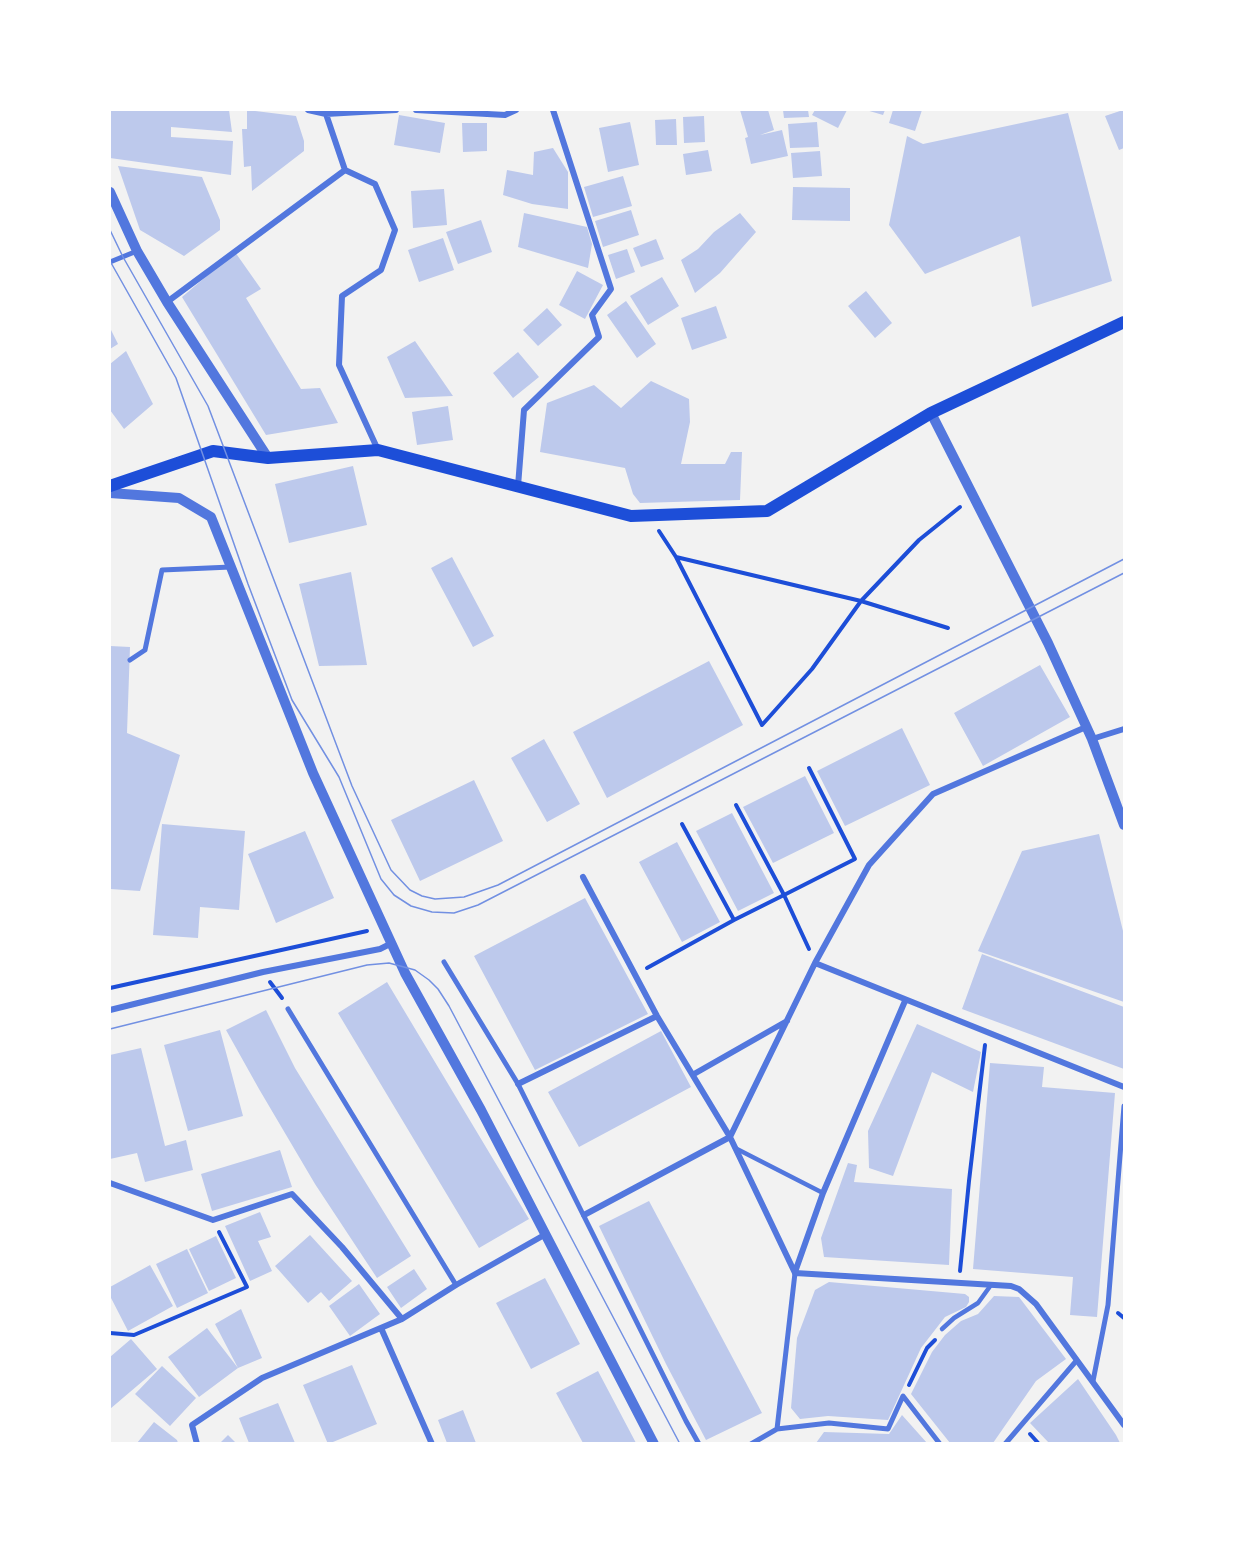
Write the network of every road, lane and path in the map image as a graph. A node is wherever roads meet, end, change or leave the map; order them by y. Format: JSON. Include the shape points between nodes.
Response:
{"nodes":[{"id":1,"x":308,"y":110,"type":"edge"},
{"id":2,"x":396,"y":110,"type":"edge"},
{"id":3,"x":416,"y":110,"type":"edge"},
{"id":4,"x":516,"y":110,"type":"edge"},
{"id":5,"x":553,"y":110,"type":"edge"},
{"id":6,"x":326,"y":114,"type":"junction"},
{"id":7,"x":345,"y":170,"type":"junction"},
{"id":8,"x":110,"y":192,"type":"edge"},
{"id":9,"x":137,"y":251,"type":"junction"},
{"id":10,"x":110,"y":261,"type":"edge"},
{"id":11,"x":167,"y":302,"type":"junction"},
{"id":12,"x":1125,"y":322,"type":"edge"},
{"id":13,"x":931,"y":413,"type":"junction"},
{"id":14,"x":378,"y":450,"type":"junction"},
{"id":15,"x":268,"y":458,"type":"junction"},
{"id":16,"x":110,"y":486,"type":"edge"},
{"id":17,"x":518,"y":486,"type":"junction"},
{"id":18,"x":110,"y":493,"type":"edge"},
{"id":19,"x":960,"y":507,"type":"dead end"},
{"id":20,"x":648,"y":515,"type":"junction"},
{"id":21,"x":676,"y":557,"type":"junction"},
{"id":22,"x":232,"y":567,"type":"junction"},
{"id":23,"x":861,"y":601,"type":"junction"},
{"id":24,"x":948,"y":628,"type":"dead end"},
{"id":25,"x":130,"y":660,"type":"dead end"},
{"id":26,"x":1086,"y":727,"type":"junction"},
{"id":27,"x":1125,"y":729,"type":"edge"},
{"id":28,"x":1092,"y":739,"type":"junction"},
{"id":29,"x":809,"y":768,"type":"dead end"},
{"id":30,"x":736,"y":805,"type":"dead end"},
{"id":31,"x":682,"y":824,"type":"dead end"},
{"id":32,"x":1125,"y":825,"type":"edge"},
{"id":33,"x":583,"y":878,"type":"dead end"},
{"id":34,"x":784,"y":895,"type":"junction"},
{"id":35,"x":734,"y":920,"type":"junction"},
{"id":36,"x":367,"y":932,"type":"dead end"},
{"id":37,"x":390,"y":944,"type":"junction"},
{"id":38,"x":444,"y":962,"type":"dead end"},
{"id":39,"x":815,"y":963,"type":"junction"},
{"id":40,"x":635,"y":975,"type":"junction"},
{"id":41,"x":110,"y":988,"type":"edge"},
{"id":42,"x":905,"y":1000,"type":"junction"},
{"id":43,"x":288,"y":1009,"type":"dead end"},
{"id":44,"x":110,"y":1010,"type":"edge"},
{"id":45,"x":657,"y":1016,"type":"junction"},
{"id":46,"x":787,"y":1021,"type":"junction"},
{"id":47,"x":987,"y":1033,"type":"junction"},
{"id":48,"x":694,"y":1074,"type":"junction"},
{"id":49,"x":518,"y":1084,"type":"junction"},
{"id":50,"x":1125,"y":1087,"type":"edge"},
{"id":51,"x":1125,"y":1106,"type":"edge"},
{"id":52,"x":730,"y":1137,"type":"junction"},
{"id":53,"x":735,"y":1148,"type":"junction"},
{"id":54,"x":110,"y":1182,"type":"edge"},
{"id":55,"x":823,"y":1193,"type":"junction"},
{"id":56,"x":584,"y":1215,"type":"junction"},
{"id":57,"x":213,"y":1220,"type":"junction"},
{"id":58,"x":546,"y":1234,"type":"junction"},
{"id":59,"x":795,"y":1273,"type":"junction"},
{"id":60,"x":959,"y":1283,"type":"junction"},
{"id":61,"x":456,"y":1285,"type":"junction"},
{"id":62,"x":991,"y":1285,"type":"junction"},
{"id":63,"x":402,"y":1318,"type":"junction"},
{"id":64,"x":381,"y":1328,"type":"junction"},
{"id":65,"x":942,"y":1329,"type":"dead end"},
{"id":66,"x":110,"y":1333,"type":"edge"},
{"id":67,"x":938,"y":1336,"type":"dead end"},
{"id":68,"x":1077,"y":1360,"type":"junction"},
{"id":69,"x":1093,"y":1381,"type":"junction"},
{"id":70,"x":903,"y":1396,"type":"junction"},
{"id":71,"x":1125,"y":1425,"type":"edge"},
{"id":72,"x":777,"y":1429,"type":"junction"},
{"id":73,"x":197,"y":1443,"type":"edge"},
{"id":74,"x":432,"y":1443,"type":"edge"},
{"id":75,"x":654,"y":1443,"type":"edge"},
{"id":76,"x":699,"y":1443,"type":"edge"},
{"id":77,"x":751,"y":1443,"type":"edge"},
{"id":78,"x":940,"y":1443,"type":"edge"},
{"id":79,"x":1005,"y":1443,"type":"edge"}],
"edges":[{"from":1,"to":6,"type":"street"},
{"from":2,"to":6,"type":"street"},
{"from":3,"to":4,"type":"street","via":[[505,115]]},
{"from":5,"to":17,"type":"street","via":[[611,289],[592,315],[599,336],[524,410]]},
{"from":6,"to":7,"type":"street"},
{"from":7,"to":11,"type":"street"},
{"from":7,"to":14,"type":"street","via":[[375,184],[395,230],[381,270],[342,296],[339,365]]},
{"from":8,"to":9,"type":"street"},
{"from":9,"to":10,"type":"street"},
{"from":9,"to":11,"type":"street"},
{"from":11,"to":15,"type":"street"},
{"from":12,"to":13,"type":"main road"},
{"from":13,"to":20,"type":"main road","via":[[767,511]]},
{"from":13,"to":26,"type":"street"},
{"from":14,"to":15,"type":"main road"},
{"from":14,"to":17,"type":"main road"},
{"from":15,"to":16,"type":"main road","via":[[213,451]]},
{"from":17,"to":20,"type":"main road","via":[[631,516]]},
{"from":18,"to":22,"type":"street","via":[[179,498],[211,517]]},
{"from":19,"to":23,"type":"path","via":[[919,540]]},
{"from":20,"to":21,"type":"path"},
{"from":21,"to":23,"type":"path"},
{"from":21,"to":23,"type":"path","via":[[762,725],[812,669]]},
{"from":22,"to":25,"type":"street","via":[[162,570],[145,650]]},
{"from":22,"to":37,"type":"street","via":[[313,773]]},
{"from":23,"to":24,"type":"path"},
{"from":26,"to":28,"type":"street"},
{"from":26,"to":39,"type":"street","via":[[933,794],[869,865]]},
{"from":27,"to":28,"type":"street"},
{"from":28,"to":32,"type":"street"},
{"from":29,"to":34,"type":"path","via":[[855,859]]},
{"from":30,"to":34,"type":"path"},
{"from":31,"to":35,"type":"path"},
{"from":33,"to":40,"type":"street"},
{"from":34,"to":35,"type":"path"},
{"from":34,"to":39,"type":"path"},
{"from":35,"to":40,"type":"path"},
{"from":36,"to":41,"type":"path"},
{"from":37,"to":44,"type":"street"},
{"from":37,"to":58,"type":"street"},
{"from":38,"to":49,"type":"street"},
{"from":39,"to":42,"type":"street"},
{"from":39,"to":46,"type":"street"},
{"from":40,"to":45,"type":"street"},
{"from":42,"to":47,"type":"street"},
{"from":42,"to":55,"type":"street"},
{"from":43,"to":61,"type":"street"},
{"from":45,"to":48,"type":"street"},
{"from":45,"to":49,"type":"street"},
{"from":46,"to":48,"type":"street"},
{"from":46,"to":52,"type":"street"},
{"from":47,"to":50,"type":"street"},
{"from":47,"to":60,"type":"path"},
{"from":48,"to":52,"type":"street"},
{"from":49,"to":56,"type":"street"},
{"from":51,"to":69,"type":"street","via":[[1108,1305]]},
{"from":52,"to":53,"type":"street"},
{"from":52,"to":56,"type":"street"},
{"from":53,"to":55,"type":"lane"},
{"from":53,"to":59,"type":"street"},
{"from":54,"to":57,"type":"street"},
{"from":55,"to":59,"type":"street"},
{"from":56,"to":76,"type":"street"},
{"from":57,"to":63,"type":"street","via":[[292,1194]]},
{"from":57,"to":66,"type":"path","via":[[247,1287],[134,1335]]},
{"from":58,"to":61,"type":"street"},
{"from":58,"to":75,"type":"street"},
{"from":59,"to":60,"type":"street"},
{"from":59,"to":72,"type":"street"},
{"from":60,"to":62,"type":"street"},
{"from":61,"to":63,"type":"street"},
{"from":62,"to":65,"type":"lane","via":[[978,1303]]},
{"from":62,"to":68,"type":"street","via":[[1019,1289],[1036,1304]]},
{"from":63,"to":64,"type":"street"},
{"from":64,"to":73,"type":"street","via":[[262,1378],[192,1425]]},
{"from":64,"to":74,"type":"street"},
{"from":67,"to":70,"type":"path","via":[[927,1348]]},
{"from":68,"to":69,"type":"street"},
{"from":68,"to":79,"type":"street"},
{"from":69,"to":71,"type":"street"},
{"from":70,"to":72,"type":"street","via":[[888,1429],[829,1423]]},
{"from":70,"to":78,"type":"street"},
{"from":72,"to":77,"type":"street"}]}
